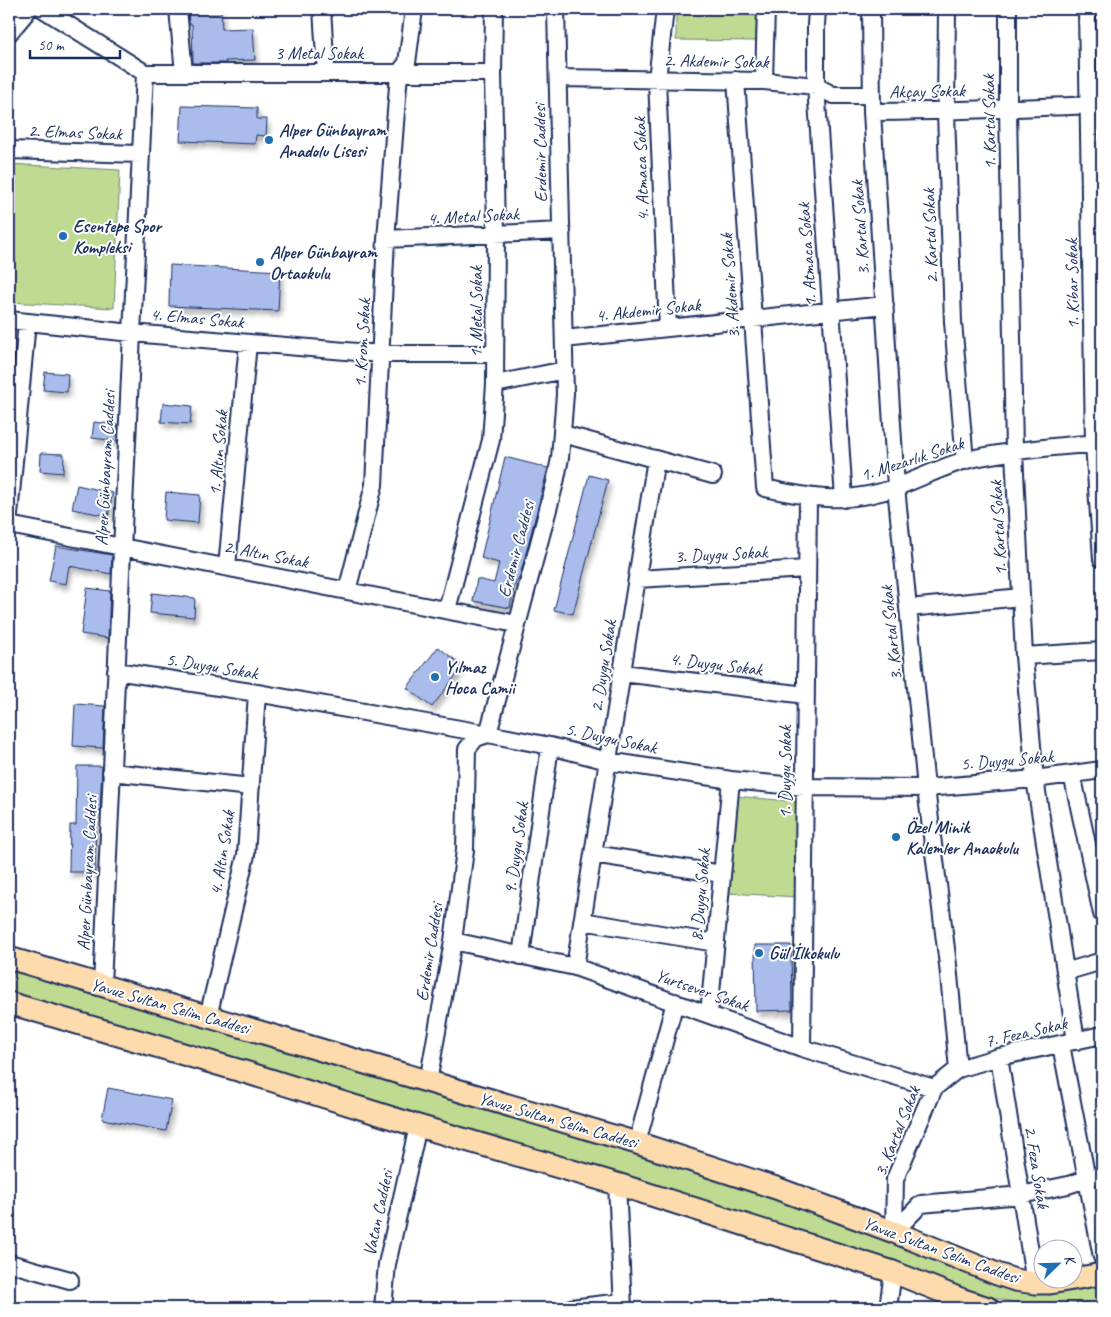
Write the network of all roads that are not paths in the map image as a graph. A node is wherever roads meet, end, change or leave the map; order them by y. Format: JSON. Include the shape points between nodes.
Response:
{"nodes":[{"id":1,"x":29,"y":9,"type":"edge"},
{"id":2,"x":43,"y":9,"type":"edge"},
{"id":3,"x":178,"y":9,"type":"edge"},
{"id":4,"x":322,"y":9,"type":"edge"},
{"id":5,"x":414,"y":9,"type":"edge"},
{"id":6,"x":494,"y":9,"type":"edge"},
{"id":7,"x":556,"y":9,"type":"edge"},
{"id":8,"x":665,"y":9,"type":"edge"},
{"id":9,"x":766,"y":9,"type":"edge"},
{"id":10,"x":817,"y":9,"type":"edge"},
{"id":11,"x":871,"y":9,"type":"edge"},
{"id":12,"x":947,"y":9,"type":"edge"},
{"id":13,"x":1008,"y":9,"type":"edge"},
{"id":14,"x":1087,"y":9,"type":"edge"},
{"id":15,"x":1098,"y":9,"type":"edge"},
{"id":16,"x":1102,"y":9,"type":"edge"},
{"id":17,"x":9,"y":33,"type":"edge"},
{"id":18,"x":184,"y":73,"type":"junction"},
{"id":19,"x":326,"y":73,"type":"junction"},
{"id":20,"x":399,"y":73,"type":"junction"},
{"id":21,"x":493,"y":73,"type":"junction"},
{"id":22,"x":145,"y":74,"type":"junction"},
{"id":23,"x":558,"y":78,"type":"junction"},
{"id":24,"x":657,"y":80,"type":"junction"},
{"id":25,"x":736,"y":80,"type":"junction"},
{"id":26,"x":764,"y":81,"type":"junction"},
{"id":27,"x":816,"y":86,"type":"junction"},
{"id":28,"x":871,"y":95,"type":"junction"},
{"id":29,"x":1096,"y":105,"type":"edge"},
{"id":30,"x":1008,"y":108,"type":"junction"},
{"id":31,"x":872,"y":112,"type":"junction"},
{"id":32,"x":946,"y":112,"type":"junction"},
{"id":33,"x":9,"y":150,"type":"edge"},
{"id":34,"x":140,"y":154,"type":"junction"},
{"id":35,"x":562,"y":231,"type":"junction"},
{"id":36,"x":496,"y":235,"type":"junction"},
{"id":37,"x":386,"y":239,"type":"junction"},
{"id":38,"x":885,"y":305,"type":"junction"},
{"id":39,"x":831,"y":310,"type":"junction"},
{"id":40,"x":753,"y":319,"type":"junction"},
{"id":41,"x":9,"y":320,"type":"edge"},
{"id":42,"x":27,"y":322,"type":"junction"},
{"id":43,"x":668,"y":328,"type":"junction"},
{"id":44,"x":132,"y":333,"type":"junction"},
{"id":45,"x":564,"y":339,"type":"junction"},
{"id":46,"x":248,"y":343,"type":"junction"},
{"id":47,"x":381,"y":354,"type":"junction"},
{"id":48,"x":495,"y":354,"type":"junction"},
{"id":49,"x":565,"y":370,"type":"junction"},
{"id":50,"x":496,"y":384,"type":"junction"},
{"id":51,"x":13,"y":424,"type":"edge"},
{"id":52,"x":562,"y":434,"type":"junction"},
{"id":53,"x":1098,"y":443,"type":"edge"},
{"id":54,"x":1014,"y":452,"type":"junction"},
{"id":55,"x":656,"y":459,"type":"junction"},
{"id":56,"x":965,"y":460,"type":"junction"},
{"id":57,"x":713,"y":475,"type":"dead end"},
{"id":58,"x":896,"y":487,"type":"junction"},
{"id":59,"x":765,"y":488,"type":"joint"},
{"id":60,"x":808,"y":498,"type":"junction"},
{"id":61,"x":844,"y":499,"type":"junction"},
{"id":62,"x":9,"y":515,"type":"edge"},
{"id":63,"x":9,"y":524,"type":"edge"},
{"id":64,"x":122,"y":547,"type":"junction"},
{"id":65,"x":1102,"y":559,"type":"edge"},
{"id":66,"x":227,"y":567,"type":"junction"},
{"id":67,"x":807,"y":569,"type":"junction"},
{"id":68,"x":637,"y":579,"type":"junction"},
{"id":69,"x":347,"y":590,"type":"junction"},
{"id":70,"x":1021,"y":597,"type":"junction"},
{"id":71,"x":909,"y":608,"type":"junction"},
{"id":72,"x":447,"y":610,"type":"junction"},
{"id":73,"x":516,"y":624,"type":"junction"},
{"id":74,"x":1102,"y":651,"type":"edge"},
{"id":75,"x":1024,"y":656,"type":"junction"},
{"id":76,"x":116,"y":671,"type":"junction"},
{"id":77,"x":622,"y":673,"type":"junction"},
{"id":78,"x":257,"y":693,"type":"junction"},
{"id":79,"x":806,"y":694,"type":"junction"},
{"id":80,"x":488,"y":734,"type":"junction"},
{"id":81,"x":550,"y":746,"type":"junction"},
{"id":82,"x":608,"y":761,"type":"junction"},
{"id":83,"x":1102,"y":770,"type":"edge"},
{"id":84,"x":111,"y":772,"type":"junction"},
{"id":85,"x":1072,"y":774,"type":"junction"},
{"id":86,"x":1035,"y":779,"type":"junction"},
{"id":87,"x":730,"y":780,"type":"junction"},
{"id":88,"x":251,"y":787,"type":"junction"},
{"id":89,"x":805,"y":787,"type":"junction"},
{"id":90,"x":926,"y":788,"type":"junction"},
{"id":91,"x":593,"y":854,"type":"junction"},
{"id":92,"x":722,"y":874,"type":"junction"},
{"id":93,"x":1102,"y":914,"type":"edge"},
{"id":94,"x":582,"y":921,"type":"junction"},
{"id":95,"x":453,"y":941,"type":"junction"},
{"id":96,"x":716,"y":943,"type":"junction"},
{"id":97,"x":521,"y":956,"type":"junction"},
{"id":98,"x":9,"y":958,"type":"edge"},
{"id":99,"x":1102,"y":961,"type":"edge"},
{"id":100,"x":575,"y":967,"type":"junction"},
{"id":101,"x":1065,"y":972,"type":"junction"},
{"id":102,"x":102,"y":986,"type":"junction"},
{"id":103,"x":675,"y":1002,"type":"junction"},
{"id":104,"x":9,"y":1003,"type":"edge"},
{"id":105,"x":709,"y":1014,"type":"junction"},
{"id":106,"x":208,"y":1017,"type":"junction"},
{"id":107,"x":1102,"y":1035,"type":"edge"},
{"id":108,"x":1068,"y":1043,"type":"junction"},
{"id":109,"x":802,"y":1048,"type":"junction"},
{"id":110,"x":999,"y":1057,"type":"junction"},
{"id":111,"x":958,"y":1069,"type":"junction"},
{"id":112,"x":428,"y":1082,"type":"junction"},
{"id":113,"x":934,"y":1088,"type":"junction"},
{"id":114,"x":418,"y":1126,"type":"junction"},
{"id":115,"x":637,"y":1143,"type":"junction"},
{"id":116,"x":1094,"y":1176,"type":"edge"},
{"id":117,"x":617,"y":1184,"type":"junction"},
{"id":118,"x":1021,"y":1195,"type":"junction"},
{"id":119,"x":894,"y":1232,"type":"junction"},
{"id":120,"x":1102,"y":1256,"type":"edge"},
{"id":121,"x":9,"y":1262,"type":"edge"},
{"id":122,"x":893,"y":1272,"type":"junction"},
{"id":123,"x":1102,"y":1274,"type":"edge"},
{"id":124,"x":1034,"y":1277,"type":"edge"},
{"id":125,"x":1084,"y":1278,"type":"edge"},
{"id":126,"x":70,"y":1280,"type":"dead end"},
{"id":127,"x":1034,"y":1283,"type":"edge"},
{"id":128,"x":623,"y":1305,"type":"edge"},
{"id":129,"x":383,"y":1308,"type":"edge"},
{"id":130,"x":571,"y":1308,"type":"edge"},
{"id":131,"x":888,"y":1308,"type":"edge"},
{"id":132,"x":988,"y":1308,"type":"edge"}],
"edges":[{"from":1,"to":17,"type":"street"},
{"from":2,"to":22,"type":"street"},
{"from":3,"to":18,"type":"street"},
{"from":4,"to":19,"type":"street"},
{"from":5,"to":20,"type":"street","name":"1. Krom Sokak","via":[[407,63]]},
{"from":6,"to":21,"type":"street","name":"1. Metal Sokak"},
{"from":7,"to":23,"type":"street","name":"Erdemir Caddesi"},
{"from":8,"to":24,"type":"street","name":"4. Atmaca Sokak"},
{"from":9,"to":26,"type":"street"},
{"from":10,"to":27,"type":"street","name":"1. Atmaca Sokak"},
{"from":11,"to":28,"type":"street","name":"3. Kartal Sokak"},
{"from":12,"to":32,"type":"street","name":"2. Kartal Sokak"},
{"from":13,"to":30,"type":"street","name":"1. Kartal Sokak"},
{"from":14,"to":29,"type":"street","name":"1. Kibar Sokak"},
{"from":15,"to":16,"type":"street"},
{"from":18,"to":19,"type":"street","name":"3 Metal Sokak"},
{"from":18,"to":22,"type":"street","name":"3 Metal Sokak"},
{"from":19,"to":20,"type":"street","name":"3 Metal Sokak"},
{"from":20,"to":21,"type":"street","name":"3 Metal Sokak"},
{"from":20,"to":37,"type":"street","name":"1. Krom Sokak"},
{"from":21,"to":36,"type":"street","name":"1. Metal Sokak"},
{"from":22,"to":34,"type":"street","name":"Alper Günbayram Caddesi"},
{"from":23,"to":24,"type":"street","name":"2. Akdemir Sokak"},
{"from":23,"to":35,"type":"street","name":"Erdemir Caddesi"},
{"from":24,"to":25,"type":"street","name":"2. Akdemir Sokak"},
{"from":24,"to":43,"type":"street","name":"4. Atmaca Sokak"},
{"from":25,"to":26,"type":"street","name":"2. Akdemir Sokak"},
{"from":25,"to":40,"type":"street","name":"3. Akdemir Sokak"},
{"from":26,"to":27,"type":"street","name":"2. Akdemir Sokak"},
{"from":27,"to":28,"type":"street","name":"2. Akdemir Sokak","via":[[833,95]]},
{"from":27,"to":39,"type":"street","name":"1. Atmaca Sokak"},
{"from":28,"to":31,"type":"street","name":"3. Kartal Sokak"},
{"from":29,"to":30,"type":"street","name":"Akçay Sokak"},
{"from":29,"to":53,"type":"street","name":"1. Kibar Sokak"},
{"from":30,"to":32,"type":"street","name":"Akçay Sokak"},
{"from":30,"to":54,"type":"street","name":"1. Kartal Sokak"},
{"from":31,"to":32,"type":"street","name":"Akçay Sokak"},
{"from":31,"to":38,"type":"street","name":"3. Kartal Sokak"},
{"from":32,"to":56,"type":"street","name":"2. Kartal Sokak","via":[[952,322]]},
{"from":33,"to":34,"type":"street","name":"2. Elmas Sokak"},
{"from":34,"to":44,"type":"street","name":"Alper Günbayram Caddesi"},
{"from":35,"to":36,"type":"street","name":"4. Metal Sokak"},
{"from":35,"to":45,"type":"street","name":"Erdemir Caddesi"},
{"from":36,"to":37,"type":"street","name":"4. Metal Sokak"},
{"from":36,"to":48,"type":"street","name":"1. Metal Sokak"},
{"from":37,"to":47,"type":"street","name":"1. Krom Sokak"},
{"from":38,"to":39,"type":"street","name":"4. Akdemir Sokak"},
{"from":38,"to":58,"type":"street","name":"3. Kartal Sokak"},
{"from":39,"to":40,"type":"street","name":"4. Akdemir Sokak"},
{"from":39,"to":61,"type":"street","name":"1. Atmaca Sokak"},
{"from":40,"to":43,"type":"street","name":"4. Akdemir Sokak"},
{"from":40,"to":59,"type":"street","name":"3. Akdemir Sokak"},
{"from":41,"to":42,"type":"street","name":"4. Elmas Sokak"},
{"from":42,"to":44,"type":"street","name":"4. Elmas Sokak"},
{"from":42,"to":51,"type":"street"},
{"from":43,"to":45,"type":"street","name":"4. Akdemir Sokak"},
{"from":44,"to":46,"type":"street","name":"4. Elmas Sokak"},
{"from":44,"to":64,"type":"street","name":"Alper Günbayram Caddesi"},
{"from":45,"to":49,"type":"street","name":"Erdemir Caddesi"},
{"from":46,"to":47,"type":"street","name":"4. Elmas Sokak"},
{"from":46,"to":66,"type":"street","name":"1. Altın Sokak"},
{"from":47,"to":48,"type":"street","name":"4. Elmas Sokak"},
{"from":47,"to":69,"type":"street","name":"1. Krom Sokak","via":[[374,486]]},
{"from":48,"to":50,"type":"street","name":"1. Metal Sokak"},
{"from":49,"to":50,"type":"street"},
{"from":49,"to":52,"type":"street","name":"Erdemir Caddesi"},
{"from":50,"to":72,"type":"street","name":"1. Metal Sokak","via":[[491,440]]},
{"from":51,"to":62,"type":"street"},
{"from":52,"to":55,"type":"street"},
{"from":52,"to":73,"type":"street","name":"Erdemir Caddesi","via":[[555,483]]},
{"from":53,"to":54,"type":"street","name":"1. Mezarlık Sokak"},
{"from":53,"to":65,"type":"street","name":"1. Kibar Sokak"},
{"from":54,"to":56,"type":"street","name":"1. Mezarlık Sokak"},
{"from":54,"to":70,"type":"street","name":"1. Kartal Sokak"},
{"from":55,"to":57,"type":"street"},
{"from":55,"to":68,"type":"street","name":"2. Duygu Sokak"},
{"from":56,"to":58,"type":"street","name":"1. Mezarlık Sokak"},
{"from":58,"to":61,"type":"street","name":"1. Mezarlık Sokak"},
{"from":58,"to":71,"type":"street","name":"3. Kartal Sokak"},
{"from":59,"to":60,"type":"street","name":"1. Mezarlık Sokak"},
{"from":60,"to":61,"type":"street","name":"1. Mezarlık Sokak"},
{"from":60,"to":67,"type":"street","name":"1. Duygu Sokak"},
{"from":63,"to":64,"type":"street","name":"2. Altın Sokak"},
{"from":64,"to":66,"type":"street","name":"2. Altın Sokak"},
{"from":64,"to":76,"type":"street","name":"Alper Günbayram Caddesi"},
{"from":66,"to":69,"type":"street","name":"2. Altın Sokak"},
{"from":67,"to":68,"type":"street","name":"3. Duygu Sokak"},
{"from":67,"to":79,"type":"street","name":"1. Duygu Sokak"},
{"from":68,"to":77,"type":"street","name":"2. Duygu Sokak"},
{"from":69,"to":72,"type":"street","name":"2. Altın Sokak"},
{"from":70,"to":71,"type":"street"},
{"from":70,"to":75,"type":"street","name":"1. Kartal Sokak"},
{"from":71,"to":90,"type":"street","name":"3. Kartal Sokak"},
{"from":72,"to":73,"type":"street","name":"2. Altın Sokak"},
{"from":73,"to":80,"type":"street","name":"Erdemir Caddesi"},
{"from":74,"to":75,"type":"street"},
{"from":75,"to":86,"type":"street","name":"1. Kartal Sokak"},
{"from":76,"to":78,"type":"street","name":"5. Duygu Sokak"},
{"from":76,"to":84,"type":"street","name":"Alper Günbayram Caddesi"},
{"from":77,"to":79,"type":"street","name":"4. Duygu Sokak"},
{"from":77,"to":82,"type":"street","name":"2. Duygu Sokak"},
{"from":78,"to":80,"type":"street","name":"5. Duygu Sokak"},
{"from":78,"to":88,"type":"street","name":"4. Altın Sokak"},
{"from":79,"to":89,"type":"street","name":"1. Duygu Sokak"},
{"from":80,"to":81,"type":"street","name":"5. Duygu Sokak"},
{"from":80,"to":95,"type":"street","name":"Erdemir Caddesi","via":[[476,738],[467,749],[465,850]]},
{"from":81,"to":82,"type":"street","name":"5. Duygu Sokak"},
{"from":81,"to":97,"type":"street","name":"9. Duygu Sokak"},
{"from":82,"to":87,"type":"street","name":"5. Duygu Sokak"},
{"from":82,"to":91,"type":"street","name":"2. Duygu Sokak"},
{"from":83,"to":85,"type":"street","name":"5. Duygu Sokak"},
{"from":84,"to":88,"type":"street"},
{"from":84,"to":102,"type":"street","name":"Alper Günbayram Caddesi"},
{"from":85,"to":86,"type":"street","name":"5. Duygu Sokak"},
{"from":85,"to":93,"type":"street"},
{"from":86,"to":90,"type":"street","name":"5. Duygu Sokak"},
{"from":86,"to":101,"type":"street","name":"1. Kartal Sokak"},
{"from":87,"to":89,"type":"street","name":"5. Duygu Sokak"},
{"from":87,"to":92,"type":"street","name":"8. Duygu Sokak"},
{"from":88,"to":106,"type":"street","name":"4. Altın Sokak","via":[[246,855]]},
{"from":89,"to":90,"type":"street","name":"5. Duygu Sokak"},
{"from":89,"to":109,"type":"street","name":"1. Duygu Sokak"},
{"from":90,"to":111,"type":"street","name":"3. Kartal Sokak"},
{"from":91,"to":92,"type":"street"},
{"from":91,"to":94,"type":"street","name":"2. Duygu Sokak"},
{"from":92,"to":96,"type":"street","name":"8. Duygu Sokak"},
{"from":94,"to":96,"type":"street"},
{"from":94,"to":100,"type":"street","name":"2. Duygu Sokak"},
{"from":95,"to":97,"type":"street","name":"Yurtsever Sokak"},
{"from":95,"to":112,"type":"street","name":"Erdemir Caddesi"},
{"from":96,"to":105,"type":"street","name":"8. Duygu Sokak"},
{"from":97,"to":100,"type":"street","name":"Yurtsever Sokak"},
{"from":98,"to":102,"type":"main road","name":"Yavuz Sultan Selim Caddesi"},
{"from":99,"to":101,"type":"street"},
{"from":100,"to":103,"type":"street","name":"Yurtsever Sokak"},
{"from":101,"to":108,"type":"street","name":"1. Kartal Sokak"},
{"from":102,"to":106,"type":"main road","name":"Yavuz Sultan Selim Caddesi"},
{"from":103,"to":105,"type":"street","name":"Yurtsever Sokak"},
{"from":103,"to":115,"type":"street"},
{"from":104,"to":114,"type":"main road"},
{"from":105,"to":109,"type":"street","name":"Yurtsever Sokak"},
{"from":106,"to":112,"type":"main road","name":"Yavuz Sultan Selim Caddesi"},
{"from":107,"to":108,"type":"street","name":"7. Feza Sokak"},
{"from":108,"to":110,"type":"street","name":"7. Feza Sokak"},
{"from":108,"to":116,"type":"street","name":"1. Kartal Sokak"},
{"from":109,"to":113,"type":"street","name":"Yurtsever Sokak"},
{"from":110,"to":111,"type":"street","name":"7. Feza Sokak"},
{"from":110,"to":118,"type":"street","name":"2. Feza Sokak"},
{"from":111,"to":113,"type":"street","name":"3. Kartal Sokak"},
{"from":112,"to":115,"type":"main road","name":"Yavuz Sultan Selim Caddesi"},
{"from":113,"to":119,"type":"street","name":"3. Kartal Sokak","via":[[895,1179]]},
{"from":114,"to":117,"type":"main road"},
{"from":114,"to":129,"type":"street","name":"Vatan Caddesi","via":[[387,1264]]},
{"from":115,"to":119,"type":"main road","name":"Yavuz Sultan Selim Caddesi","via":[[776,1188]]},
{"from":116,"to":118,"type":"street"},
{"from":116,"to":120,"type":"street","name":"1. Kartal Sokak"},
{"from":117,"to":122,"type":"main road"},
{"from":117,"to":128,"type":"street"},
{"from":118,"to":119,"type":"street","via":[[921,1204]]},
{"from":118,"to":124,"type":"street","name":"2. Feza Sokak"},
{"from":119,"to":127,"type":"main road","name":"Yavuz Sultan Selim Caddesi","via":[[997,1274]]},
{"from":121,"to":126,"type":"street"},
{"from":122,"to":131,"type":"street"},
{"from":122,"to":132,"type":"main road"},
{"from":123,"to":125,"type":"main road","name":"Yavuz Sultan Selim Caddesi"},
{"from":128,"to":130,"type":"street"}]}
